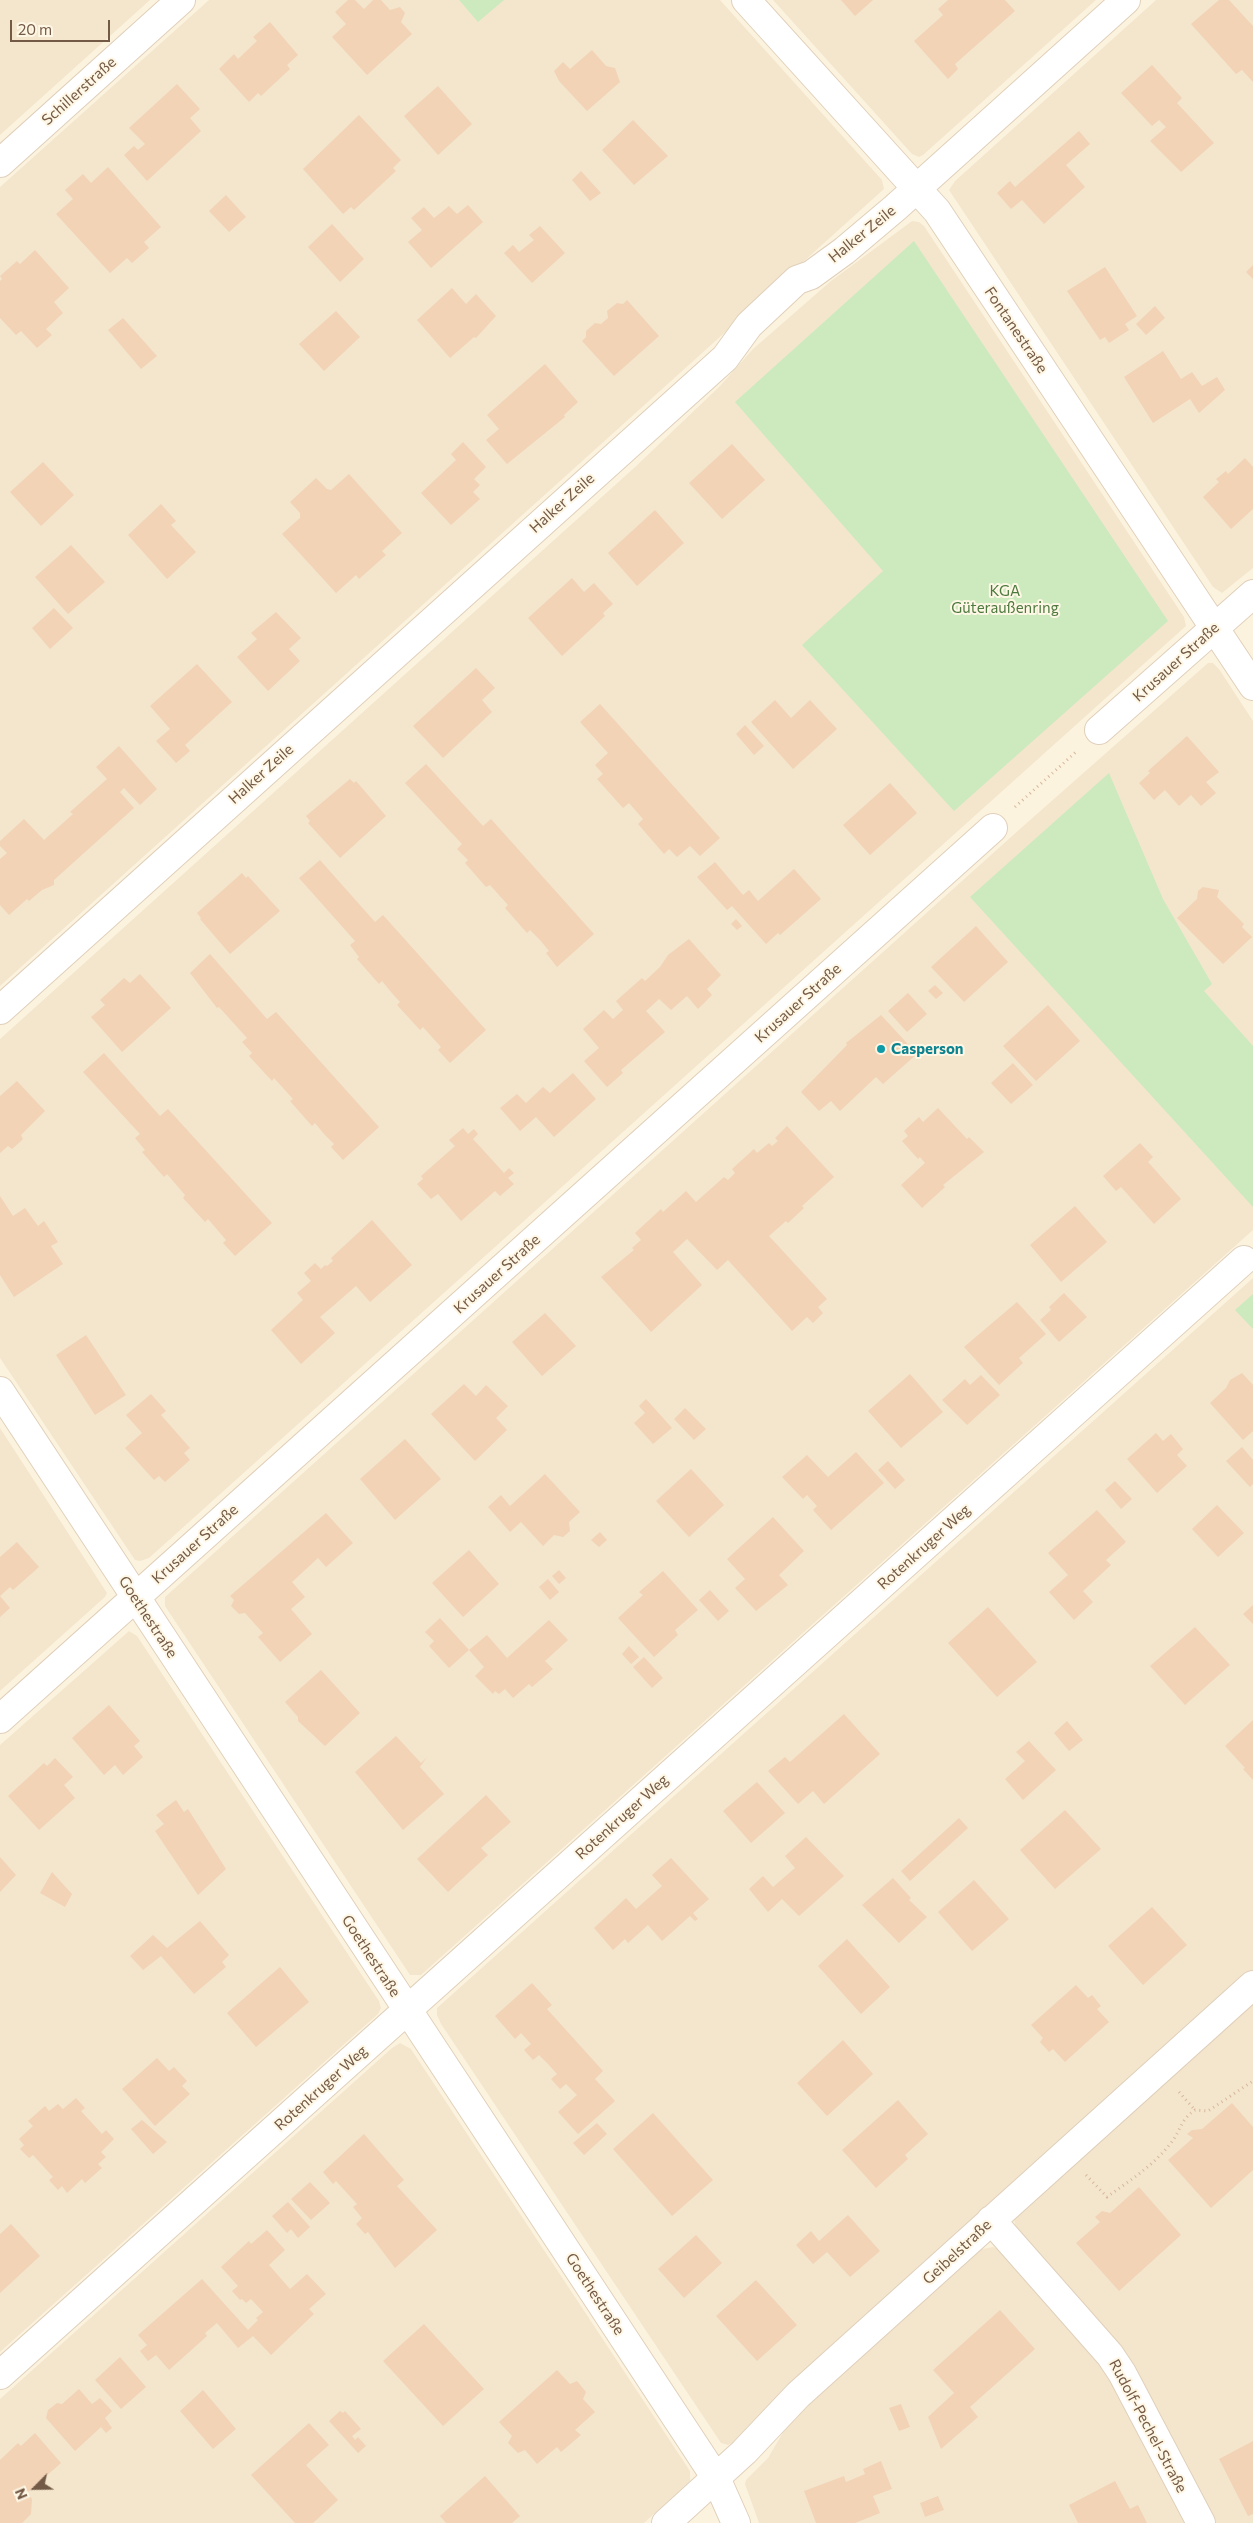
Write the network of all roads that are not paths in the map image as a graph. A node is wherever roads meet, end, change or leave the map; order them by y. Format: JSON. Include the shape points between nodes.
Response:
{"nodes":[{"id":1,"x":181,"y":0,"type":"edge"},
{"id":2,"x":746,"y":0,"type":"edge"},
{"id":3,"x":1126,"y":0,"type":"edge"},
{"id":4,"x":0,"y":163,"type":"edge"},
{"id":5,"x":917,"y":189,"type":"junction"},
{"id":6,"x":1253,"y":594,"type":"edge"},
{"id":7,"x":1214,"y":628,"type":"junction"},
{"id":8,"x":1253,"y":686,"type":"edge"},
{"id":9,"x":1099,"y":730,"type":"road end"},
{"id":10,"x":993,"y":828,"type":"road end"},
{"id":11,"x":0,"y":1010,"type":"edge"},
{"id":12,"x":1244,"y":1260,"type":"dead end"},
{"id":13,"x":0,"y":1391,"type":"edge"},
{"id":14,"x":135,"y":1597,"type":"junction"},
{"id":15,"x":0,"y":1719,"type":"edge"},
{"id":16,"x":1253,"y":1986,"type":"edge"},
{"id":17,"x":407,"y":2010,"type":"junction"},
{"id":18,"x":992,"y":2220,"type":"junction"},
{"id":19,"x":0,"y":2374,"type":"edge"},
{"id":20,"x":716,"y":2478,"type":"junction"},
{"id":21,"x":666,"y":2523,"type":"edge"},
{"id":22,"x":736,"y":2523,"type":"edge"},
{"id":23,"x":1200,"y":2523,"type":"edge"}],
"edges":[{"from":1,"to":4,"type":"street","name":"Schillerstraße"},
{"from":2,"to":5,"type":"street","name":"Fontanestraße"},
{"from":3,"to":5,"type":"street","name":"Halker Zeile"},
{"from":5,"to":7,"type":"street","name":"Fontanestraße","via":[[942,218]]},
{"from":5,"to":11,"type":"street","name":"Halker Zeile","via":[[844,251],[811,275],[797,280],[749,325],[725,358]]},
{"from":6,"to":7,"type":"street","name":"Krusauer Straße"},
{"from":7,"to":8,"type":"street","name":"Fontanestraße"},
{"from":7,"to":9,"type":"street","name":"Krusauer Straße"},
{"from":10,"to":14,"type":"street","name":"Krusauer Straße"},
{"from":12,"to":17,"type":"street","name":"Rotenkruger Weg"},
{"from":13,"to":14,"type":"street","name":"Goethestraße"},
{"from":14,"to":15,"type":"street","name":"Krusauer Straße"},
{"from":14,"to":17,"type":"street","name":"Goethestraße"},
{"from":16,"to":18,"type":"street","name":"Geibelstraße"},
{"from":17,"to":19,"type":"street","name":"Rotenkruger Weg"},
{"from":17,"to":20,"type":"street","name":"Goethestraße"},
{"from":18,"to":20,"type":"street","name":"Geibelstraße","via":[[798,2395]]},
{"from":18,"to":23,"type":"street","name":"Rudolf-Pechel-Straße","via":[[1110,2355]]},
{"from":20,"to":21,"type":"street","name":"Geibelstraße"},
{"from":20,"to":22,"type":"street","name":"Goethestraße"}]}
